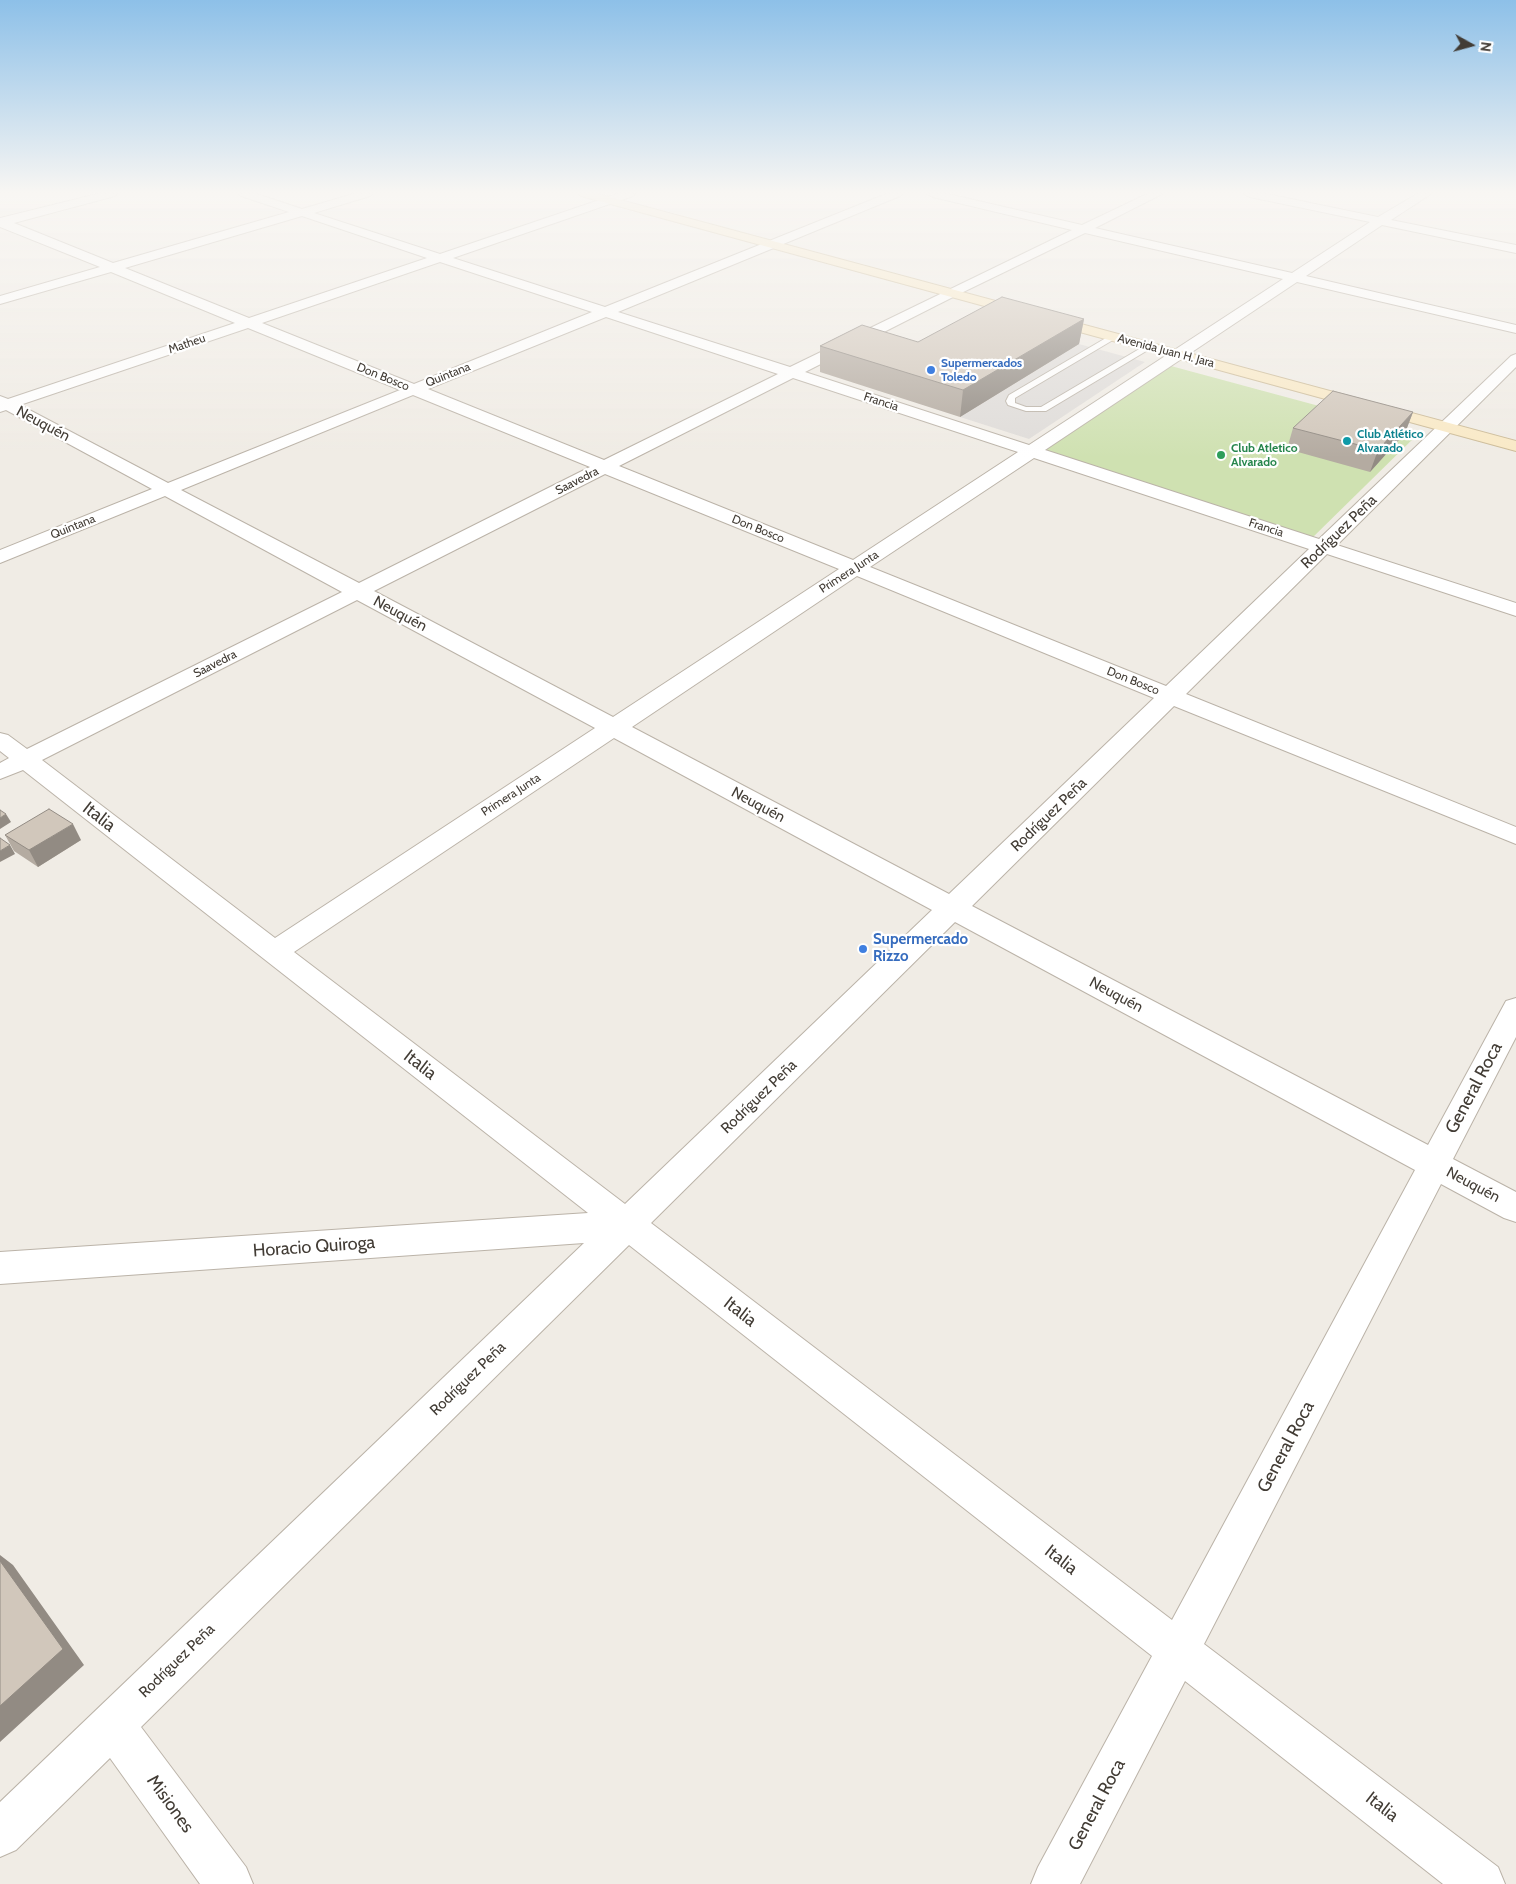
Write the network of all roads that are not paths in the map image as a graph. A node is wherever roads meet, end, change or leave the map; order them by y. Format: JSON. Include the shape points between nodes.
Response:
{"nodes":[{"id":1,"x":64,"y":282,"type":"edge"},
{"id":2,"x":147,"y":282,"type":"edge"},
{"id":3,"x":370,"y":282,"type":"edge"},
{"id":4,"x":513,"y":282,"type":"edge"},
{"id":5,"x":678,"y":282,"type":"edge"},
{"id":6,"x":910,"y":282,"type":"edge"},
{"id":7,"x":973,"y":282,"type":"edge"},
{"id":8,"x":1289,"y":282,"type":"edge"},
{"id":9,"x":1312,"y":282,"type":"edge"},
{"id":10,"x":950,"y":293,"type":"junction"},
{"id":11,"x":0,"y":300,"type":"edge"},
{"id":12,"x":605,"y":312,"type":"junction"},
{"id":13,"x":249,"y":323,"type":"junction"},
{"id":14,"x":1516,"y":329,"type":"edge"},
{"id":15,"x":1114,"y":337,"type":"junction"},
{"id":16,"x":1149,"y":347,"type":"junction"},
{"id":17,"x":1178,"y":355,"type":"junction"},
{"id":18,"x":1516,"y":360,"type":"edge"},
{"id":19,"x":792,"y":373,"type":"junction"},
{"id":20,"x":413,"y":389,"type":"junction"},
{"id":21,"x":2,"y":404,"type":"edge"},
{"id":22,"x":1446,"y":427,"type":"junction"},
{"id":23,"x":1516,"y":446,"type":"edge"},
{"id":24,"x":1032,"y":451,"type":"junction"},
{"id":25,"x":605,"y":467,"type":"junction"},
{"id":26,"x":166,"y":490,"type":"junction"},
{"id":27,"x":1324,"y":547,"type":"junction"},
{"id":28,"x":0,"y":556,"type":"edge"},
{"id":29,"x":855,"y":568,"type":"junction"},
{"id":30,"x":358,"y":592,"type":"junction"},
{"id":31,"x":1516,"y":610,"type":"edge"},
{"id":32,"x":1170,"y":696,"type":"junction"},
{"id":33,"x":614,"y":728,"type":"junction"},
{"id":34,"x":8,"y":757,"type":"edge"},
{"id":35,"x":1516,"y":836,"type":"edge"},
{"id":36,"x":953,"y":908,"type":"junction"},
{"id":37,"x":274,"y":952,"type":"junction"},
{"id":38,"x":1516,"y":1010,"type":"edge"},
{"id":39,"x":1434,"y":1164,"type":"junction"},
{"id":40,"x":1516,"y":1208,"type":"edge"},
{"id":41,"x":628,"y":1225,"type":"junction"},
{"id":42,"x":0,"y":1268,"type":"edge"},
{"id":43,"x":1178,"y":1650,"type":"junction"},
{"id":44,"x":112,"y":1724,"type":"junction"},
{"id":45,"x":0,"y":1834,"type":"edge"},
{"id":46,"x":229,"y":1884,"type":"edge"},
{"id":47,"x":1055,"y":1884,"type":"edge"},
{"id":48,"x":1481,"y":1884,"type":"edge"}],
"edges":[{"from":1,"to":11,"type":"street"},
{"from":2,"to":13,"type":"street","name":"Don Bosco"},
{"from":3,"to":13,"type":"street","name":"Matheu"},
{"from":4,"to":12,"type":"street","name":"Francia"},
{"from":5,"to":12,"type":"street","name":"Quintana"},
{"from":6,"to":10,"type":"main road","name":"Avenida Juan H. Jara"},
{"from":7,"to":10,"type":"street","name":"Saavedra"},
{"from":8,"to":17,"type":"street","name":"Primera Junta"},
{"from":9,"to":14,"type":"street"},
{"from":10,"to":15,"type":"main road","name":"Avenida Juan H. Jara"},
{"from":10,"to":19,"type":"street","name":"Saavedra"},
{"from":12,"to":19,"type":"street","name":"Francia"},
{"from":12,"to":20,"type":"street","name":"Quintana"},
{"from":13,"to":20,"type":"street","name":"Don Bosco"},
{"from":13,"to":21,"type":"street","name":"Matheu"},
{"from":15,"to":16,"type":"main road","name":"Avenida Juan H. Jara"},
{"from":15,"to":16,"type":"lane","via":[[1012,397],[1012,405],[1043,410]]},
{"from":16,"to":17,"type":"main road","name":"Avenida Juan H. Jara"},
{"from":17,"to":22,"type":"main road","name":"Avenida Juan H. Jara"},
{"from":17,"to":24,"type":"street","name":"Primera Junta"},
{"from":18,"to":22,"type":"street","name":"Rodríguez Peña"},
{"from":19,"to":24,"type":"street","name":"Francia"},
{"from":19,"to":25,"type":"street","name":"Saavedra"},
{"from":20,"to":25,"type":"street","name":"Don Bosco"},
{"from":20,"to":26,"type":"street","name":"Quintana"},
{"from":21,"to":26,"type":"street","name":"Neuquén"},
{"from":22,"to":23,"type":"main road","name":"Avenida Juan H. Jara"},
{"from":22,"to":27,"type":"street","name":"Rodríguez Peña"},
{"from":24,"to":27,"type":"street","name":"Francia"},
{"from":24,"to":29,"type":"street","name":"Primera Junta"},
{"from":25,"to":29,"type":"street","name":"Don Bosco"},
{"from":25,"to":30,"type":"street","name":"Saavedra"},
{"from":26,"to":28,"type":"street","name":"Quintana"},
{"from":26,"to":30,"type":"street","name":"Neuquén"},
{"from":27,"to":31,"type":"street","name":"Francia"},
{"from":27,"to":32,"type":"street","name":"Rodríguez Peña"},
{"from":29,"to":32,"type":"street","name":"Don Bosco"},
{"from":29,"to":33,"type":"street","name":"Primera Junta"},
{"from":30,"to":33,"type":"street","name":"Neuquén"},
{"from":30,"to":34,"type":"street","name":"Saavedra"},
{"from":32,"to":35,"type":"street","name":"Don Bosco"},
{"from":32,"to":36,"type":"street","name":"Rodríguez Peña"},
{"from":33,"to":36,"type":"street","name":"Neuquén"},
{"from":33,"to":37,"type":"street","name":"Primera Junta"},
{"from":34,"to":37,"type":"street","name":"Italia"},
{"from":36,"to":39,"type":"street","name":"Neuquén"},
{"from":36,"to":41,"type":"street","name":"Rodríguez Peña"},
{"from":37,"to":41,"type":"street","name":"Italia"},
{"from":38,"to":39,"type":"street","name":"General Roca"},
{"from":39,"to":40,"type":"street","name":"Neuquén"},
{"from":39,"to":43,"type":"street","name":"General Roca"},
{"from":41,"to":42,"type":"street","name":"Horacio Quiroga"},
{"from":41,"to":43,"type":"street","name":"Italia"},
{"from":41,"to":44,"type":"street","name":"Rodríguez Peña"},
{"from":43,"to":47,"type":"street","name":"General Roca"},
{"from":43,"to":48,"type":"street","name":"Italia"},
{"from":44,"to":45,"type":"street","name":"Rodríguez Peña"},
{"from":44,"to":46,"type":"street","name":"Misiones"}]}
